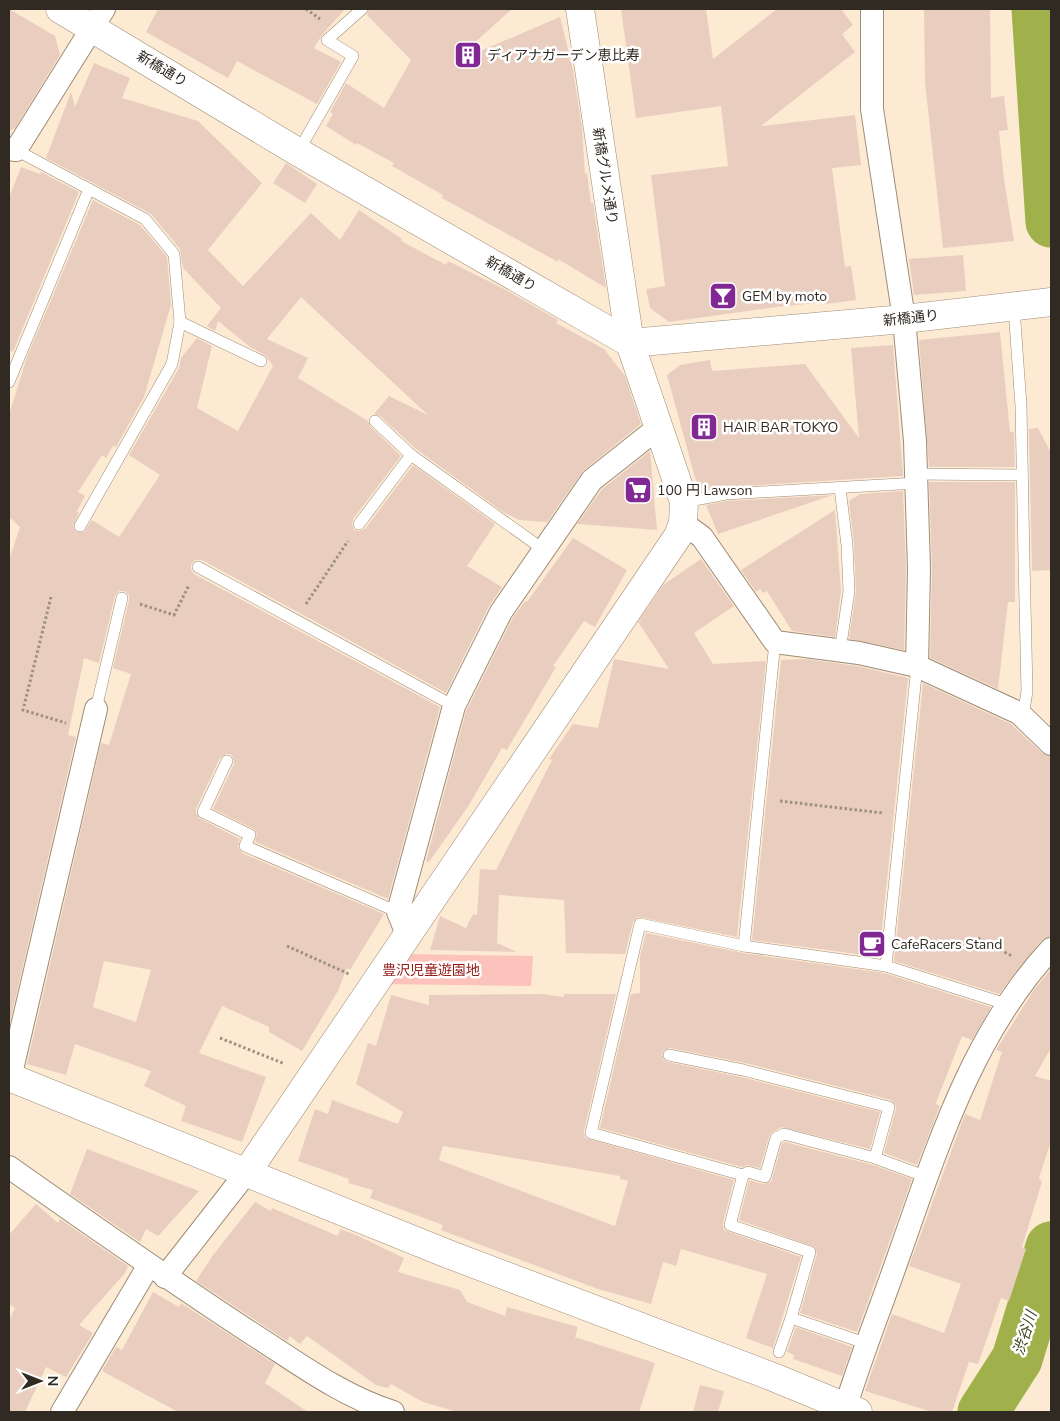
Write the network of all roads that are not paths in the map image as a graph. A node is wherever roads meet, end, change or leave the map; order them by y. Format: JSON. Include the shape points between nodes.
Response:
{"nodes":[{"id":1,"x":60,"y":9,"type":"edge"},
{"id":2,"x":362,"y":9,"type":"edge"},
{"id":3,"x":580,"y":9,"type":"edge"},
{"id":4,"x":872,"y":9,"type":"edge"},
{"id":5,"x":98,"y":18,"type":"edge"},
{"id":6,"x":12,"y":150,"type":"edge"},
{"id":7,"x":298,"y":152,"type":"junction"},
{"id":8,"x":89,"y":189,"type":"junction"},
{"id":9,"x":1051,"y":302,"type":"edge"},
{"id":10,"x":1014,"y":308,"type":"junction"},
{"id":11,"x":904,"y":319,"type":"junction"},
{"id":12,"x":180,"y":322,"type":"junction"},
{"id":13,"x":630,"y":343,"type":"junction"},
{"id":14,"x":261,"y":361,"type":"dead end"},
{"id":15,"x":9,"y":382,"type":"edge"},
{"id":16,"x":375,"y":421,"type":"dead end"},
{"id":17,"x":659,"y":427,"type":"junction"},
{"id":18,"x":411,"y":455,"type":"junction"},
{"id":19,"x":1021,"y":475,"type":"junction"},
{"id":20,"x":916,"y":479,"type":"junction"},
{"id":21,"x":840,"y":488,"type":"junction"},
{"id":22,"x":684,"y":512,"type":"junction"},
{"id":23,"x":359,"y":524,"type":"road end"},
{"id":24,"x":80,"y":526,"type":"dead end"},
{"id":25,"x":544,"y":550,"type":"junction"},
{"id":26,"x":198,"y":567,"type":"road end"},
{"id":27,"x":122,"y":598,"type":"road end"},
{"id":28,"x":775,"y":642,"type":"junction"},
{"id":29,"x":840,"y":650,"type":"junction"},
{"id":30,"x":917,"y":666,"type":"junction"},
{"id":31,"x":454,"y":706,"type":"junction"},
{"id":32,"x":1024,"y":717,"type":"junction"},
{"id":33,"x":93,"y":720,"type":"joint"},
{"id":34,"x":1051,"y":744,"type":"edge"},
{"id":35,"x":226,"y":760,"type":"dead end"},
{"id":36,"x":403,"y":923,"type":"junction"},
{"id":37,"x":744,"y":946,"type":"junction"},
{"id":38,"x":1051,"y":949,"type":"edge"},
{"id":39,"x":886,"y":966,"type":"junction"},
{"id":40,"x":1006,"y":1004,"type":"junction"},
{"id":41,"x":669,"y":1054,"type":"dead end"},
{"id":42,"x":9,"y":1078,"type":"edge"},
{"id":43,"x":875,"y":1158,"type":"junction"},
{"id":44,"x":9,"y":1167,"type":"edge"},
{"id":45,"x":246,"y":1172,"type":"junction"},
{"id":46,"x":743,"y":1176,"type":"junction"},
{"id":47,"x":927,"y":1177,"type":"junction"},
{"id":48,"x":157,"y":1271,"type":"junction"},
{"id":49,"x":792,"y":1318,"type":"junction"},
{"id":50,"x":868,"y":1344,"type":"junction"},
{"id":51,"x":779,"y":1352,"type":"dead end"},
{"id":52,"x":849,"y":1411,"type":"edge"},
{"id":53,"x":62,"y":1412,"type":"edge"},
{"id":54,"x":393,"y":1412,"type":"edge"}],
"edges":[{"from":1,"to":5,"type":"street","name":"新橋通り"},
{"from":2,"to":7,"type":"lane","via":[[326,40],[353,56]]},
{"from":3,"to":13,"type":"street","name":"新橋グルメ通り"},
{"from":4,"to":11,"type":"street","via":[[872,109]]},
{"from":5,"to":6,"type":"street"},
{"from":5,"to":7,"type":"street","name":"新橋通り"},
{"from":6,"to":8,"type":"lane"},
{"from":7,"to":13,"type":"street","name":"新橋通り"},
{"from":8,"to":12,"type":"lane","via":[[145,219],[174,254]]},
{"from":8,"to":15,"type":"lane"},
{"from":9,"to":10,"type":"street","name":"新橋通り"},
{"from":10,"to":11,"type":"street","name":"新橋通り"},
{"from":10,"to":19,"type":"lane","via":[[1021,406]]},
{"from":11,"to":13,"type":"street","name":"新橋通り"},
{"from":11,"to":20,"type":"street"},
{"from":12,"to":14,"type":"lane"},
{"from":12,"to":24,"type":"lane","via":[[172,364]]},
{"from":13,"to":17,"type":"street","name":"新橋グルメ通り"},
{"from":16,"to":18,"type":"lane"},
{"from":17,"to":22,"type":"street","name":"新橋グルメ通り"},
{"from":17,"to":25,"type":"street","via":[[592,480]]},
{"from":18,"to":23,"type":"lane"},
{"from":18,"to":25,"type":"lane"},
{"from":19,"to":20,"type":"lane"},
{"from":19,"to":32,"type":"lane","via":[[1027,691]]},
{"from":20,"to":21,"type":"lane"},
{"from":20,"to":30,"type":"street"},
{"from":21,"to":22,"type":"lane","via":[[726,494]]},
{"from":21,"to":29,"type":"lane","via":[[849,591]]},
{"from":22,"to":28,"type":"street"},
{"from":22,"to":36,"type":"street","via":[[678,536]]},
{"from":25,"to":31,"type":"street","via":[[501,612]]},
{"from":26,"to":31,"type":"lane"},
{"from":27,"to":33,"type":"lane"},
{"from":28,"to":29,"type":"street"},
{"from":28,"to":37,"type":"lane"},
{"from":29,"to":30,"type":"street"},
{"from":30,"to":32,"type":"street"},
{"from":30,"to":39,"type":"lane"},
{"from":31,"to":36,"type":"street"},
{"from":32,"to":34,"type":"street"},
{"from":33,"to":42,"type":"street"},
{"from":35,"to":36,"type":"lane","via":[[203,812],[250,835],[245,846]]},
{"from":36,"to":45,"type":"street","via":[[372,984]]},
{"from":37,"to":39,"type":"lane"},
{"from":37,"to":46,"type":"lane","via":[[640,924],[591,1133]]},
{"from":38,"to":40,"type":"street"},
{"from":39,"to":40,"type":"lane"},
{"from":40,"to":47,"type":"street","via":[[961,1088]]},
{"from":41,"to":43,"type":"lane","via":[[889,1107]]},
{"from":42,"to":45,"type":"street"},
{"from":43,"to":46,"type":"lane","via":[[784,1134],[776,1138],[765,1177],[748,1172]]},
{"from":43,"to":47,"type":"lane"},
{"from":44,"to":48,"type":"street"},
{"from":45,"to":48,"type":"street"},
{"from":45,"to":52,"type":"street","via":[[448,1254],[773,1377]]},
{"from":46,"to":49,"type":"lane","via":[[730,1225],[810,1252]]},
{"from":47,"to":50,"type":"street"},
{"from":48,"to":53,"type":"street"},
{"from":48,"to":54,"type":"street","via":[[362,1402]]},
{"from":49,"to":50,"type":"lane"},
{"from":49,"to":51,"type":"lane"},
{"from":50,"to":52,"type":"street"}]}
